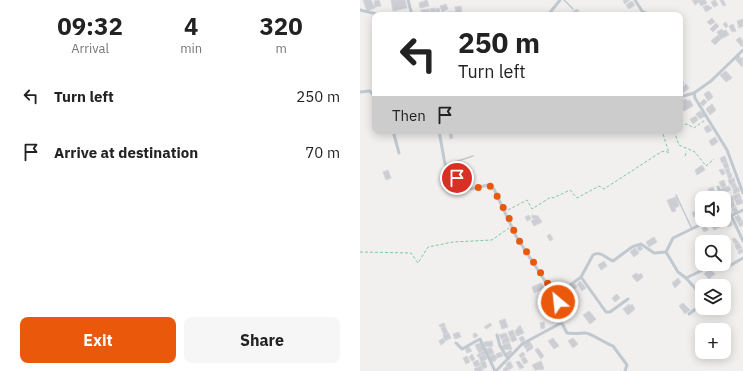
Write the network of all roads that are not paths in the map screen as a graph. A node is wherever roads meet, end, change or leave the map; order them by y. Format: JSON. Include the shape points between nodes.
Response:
{"nodes":[{"id":1,"x":408,"y":0,"type":"edge"},
{"id":2,"x":560,"y":0,"type":"edge"},
{"id":3,"x":564,"y":0,"type":"edge"},
{"id":4,"x":634,"y":0,"type":"edge"},
{"id":5,"x":573,"y":9,"type":"dead end"},
{"id":6,"x":360,"y":10,"type":"edge"},
{"id":7,"x":411,"y":12,"type":"edge"},
{"id":8,"x":550,"y":12,"type":"edge"},
{"id":9,"x":644,"y":12,"type":"edge"},
{"id":10,"x":372,"y":13,"type":"edge"},
{"id":11,"x":743,"y":50,"type":"edge"},
{"id":12,"x":360,"y":92,"type":"edge"},
{"id":13,"x":694,"y":92,"type":"junction"},
{"id":14,"x":372,"y":93,"type":"edge"},
{"id":15,"x":683,"y":96,"type":"edge"},
{"id":16,"x":394,"y":134,"type":"edge"},
{"id":17,"x":440,"y":134,"type":"edge"},
{"id":18,"x":399,"y":153,"type":"dead end"},
{"id":19,"x":473,"y":156,"type":"dead end"},
{"id":20,"x":446,"y":165,"type":"junction"},
{"id":21,"x":743,"y":181,"type":"edge"},
{"id":22,"x":739,"y":184,"type":"junction"},
{"id":23,"x":718,"y":187,"type":"dead end"},
{"id":24,"x":720,"y":191,"type":"edge"},
{"id":25,"x":743,"y":193,"type":"edge"},
{"id":26,"x":676,"y":195,"type":"dead end"},
{"id":27,"x":743,"y":210,"type":"edge"},
{"id":28,"x":731,"y":217,"type":"joint"},
{"id":29,"x":696,"y":227,"type":"edge"},
{"id":30,"x":692,"y":229,"type":"junction"},
{"id":31,"x":743,"y":241,"type":"edge"},
{"id":32,"x":666,"y":252,"type":"junction"},
{"id":33,"x":743,"y":258,"type":"edge"},
{"id":34,"x":581,"y":277,"type":"junction"},
{"id":35,"x":686,"y":278,"type":"junction"},
{"id":36,"x":695,"y":288,"type":"edge"},
{"id":37,"x":557,"y":296,"type":"junction"},
{"id":38,"x":628,"y":299,"type":"dead end"},
{"id":39,"x":695,"y":309,"type":"edge"},
{"id":40,"x":689,"y":314,"type":"dead end"},
{"id":41,"x":560,"y":323,"type":"junction"},
{"id":42,"x":498,"y":335,"type":"dead end"},
{"id":43,"x":456,"y":343,"type":"dead end"},
{"id":44,"x":508,"y":359,"type":"junction"},
{"id":45,"x":496,"y":371,"type":"edge"},
{"id":46,"x":625,"y":371,"type":"edge"}],
"edges":[{"from":1,"to":7,"type":"street"},
{"from":2,"to":8,"type":"street"},
{"from":3,"to":5,"type":"lane"},
{"from":4,"to":9,"type":"street"},
{"from":6,"to":10,"type":"street"},
{"from":11,"to":13,"type":"street","via":[[711,81]]},
{"from":12,"to":14,"type":"street","via":[[370,91]]},
{"from":13,"to":15,"type":"street"},
{"from":13,"to":22,"type":"street","via":[[695,98],[726,150]]},
{"from":16,"to":18,"type":"street"},
{"from":17,"to":20,"type":"street"},
{"from":19,"to":20,"type":"lane"},
{"from":20,"to":37,"type":"street","via":[[454,177],[463,181],[469,188],[488,185],[492,187],[506,211],[516,236]]},
{"from":21,"to":22,"type":"street"},
{"from":22,"to":25,"type":"street"},
{"from":23,"to":24,"type":"street"},
{"from":26,"to":30,"type":"lane"},
{"from":27,"to":28,"type":"street"},
{"from":28,"to":31,"type":"street"},
{"from":29,"to":30,"type":"street"},
{"from":30,"to":32,"type":"street","via":[[672,239]]},
{"from":32,"to":34,"type":"street","via":[[654,253],[641,244],[632,247],[613,261],[596,253]]},
{"from":32,"to":35,"type":"street","via":[[678,272]]},
{"from":33,"to":35,"type":"street","via":[[724,268],[706,268]]},
{"from":34,"to":37,"type":"street"},
{"from":34,"to":38,"type":"street","via":[[606,312],[610,312]]},
{"from":35,"to":36,"type":"street"},
{"from":37,"to":41,"type":"street","via":[[556,312]]},
{"from":39,"to":40,"type":"street"},
{"from":41,"to":44,"type":"street","via":[[522,344]]},
{"from":41,"to":46,"type":"street","via":[[568,333],[588,334],[613,346],[627,365]]},
{"from":42,"to":44,"type":"street","via":[[500,346]]},
{"from":43,"to":45,"type":"street","via":[[462,349],[480,340]]},
{"from":44,"to":45,"type":"street"}]}
